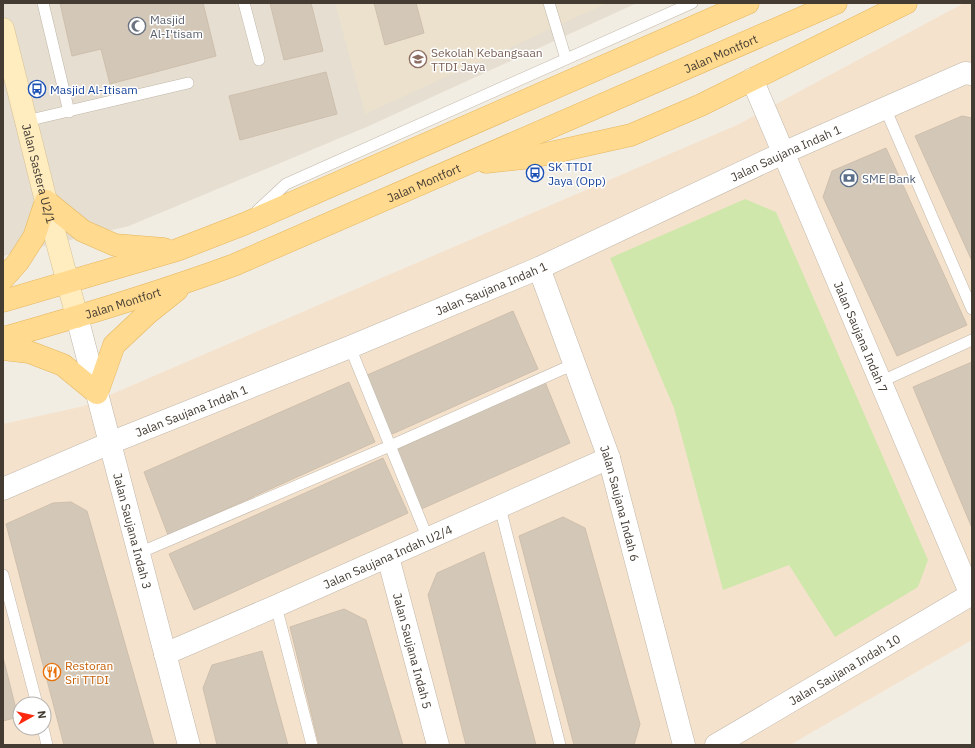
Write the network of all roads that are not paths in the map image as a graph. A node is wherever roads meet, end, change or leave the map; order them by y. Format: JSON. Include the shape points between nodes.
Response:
{"nodes":[{"id":1,"x":43,"y":3,"type":"edge"},
{"id":2,"x":244,"y":3,"type":"edge"},
{"id":3,"x":549,"y":3,"type":"edge"},
{"id":4,"x":692,"y":3,"type":"edge"},
{"id":5,"x":748,"y":3,"type":"edge"},
{"id":6,"x":836,"y":3,"type":"edge"},
{"id":7,"x":906,"y":3,"type":"edge"},
{"id":8,"x":3,"y":29,"type":"edge"},
{"id":9,"x":566,"y":59,"type":"junction"},
{"id":10,"x":260,"y":60,"type":"dead end"},
{"id":11,"x":972,"y":74,"type":"edge"},
{"id":12,"x":752,"y":79,"type":"junction"},
{"id":13,"x":188,"y":83,"type":"dead end"},
{"id":14,"x":885,"y":108,"type":"junction"},
{"id":15,"x":69,"y":112,"type":"junction"},
{"id":16,"x":26,"y":121,"type":"junction"},
{"id":17,"x":783,"y":152,"type":"junction"},
{"id":18,"x":465,"y":164,"type":"junction"},
{"id":19,"x":46,"y":200,"type":"junction"},
{"id":20,"x":244,"y":224,"type":"junction"},
{"id":21,"x":177,"y":250,"type":"junction"},
{"id":22,"x":538,"y":268,"type":"junction"},
{"id":23,"x":3,"y":279,"type":"edge"},
{"id":24,"x":67,"y":281,"type":"junction"},
{"id":25,"x":186,"y":283,"type":"junction"},
{"id":26,"x":3,"y":301,"type":"edge"},
{"id":27,"x":972,"y":309,"type":"edge"},
{"id":28,"x":77,"y":317,"type":"junction"},
{"id":29,"x":3,"y":338,"type":"edge"},
{"id":30,"x":972,"y":340,"type":"edge"},
{"id":31,"x":350,"y":347,"type":"junction"},
{"id":32,"x":3,"y":349,"type":"edge"},
{"id":33,"x":574,"y":364,"type":"junction"},
{"id":34,"x":880,"y":382,"type":"junction"},
{"id":35,"x":97,"y":393,"type":"junction"},
{"id":36,"x":110,"y":443,"type":"junction"},
{"id":37,"x":390,"y":446,"type":"junction"},
{"id":38,"x":609,"y":458,"type":"junction"},
{"id":39,"x":3,"y":489,"type":"edge"},
{"id":40,"x":500,"y":507,"type":"junction"},
{"id":41,"x":428,"y":539,"type":"junction"},
{"id":42,"x":139,"y":553,"type":"junction"},
{"id":43,"x":388,"y":557,"type":"junction"},
{"id":44,"x":3,"y":575,"type":"edge"},
{"id":45,"x":971,"y":594,"type":"edge"},
{"id":46,"x":276,"y":606,"type":"junction"},
{"id":47,"x":165,"y":654,"type":"junction"},
{"id":48,"x":35,"y":696,"type":"edge"},
{"id":49,"x":189,"y":745,"type":"edge"},
{"id":50,"x":312,"y":745,"type":"edge"},
{"id":51,"x":438,"y":745,"type":"edge"},
{"id":52,"x":560,"y":745,"type":"edge"},
{"id":53,"x":684,"y":745,"type":"edge"},
{"id":54,"x":716,"y":745,"type":"edge"}],
"edges":[{"from":1,"to":15,"type":"lane"},
{"from":2,"to":10,"type":"lane"},
{"from":3,"to":9,"type":"lane"},
{"from":4,"to":9,"type":"lane"},
{"from":5,"to":20,"type":"main road"},
{"from":6,"to":18,"type":"main road","name":"Jalan Montfort"},
{"from":7,"to":12,"type":"main road"},
{"from":8,"to":16,"type":"street","name":"Jalan Sastera U2/1"},
{"from":9,"to":20,"type":"lane","via":[[286,184]]},
{"from":11,"to":14,"type":"street","name":"Jalan Saujana Indah 1","via":[[965,73]]},
{"from":12,"to":17,"type":"street","name":"Jalan Saujana Indah 7"},
{"from":12,"to":18,"type":"main road","via":[[701,105],[631,135],[532,157]]},
{"from":13,"to":15,"type":"lane"},
{"from":14,"to":17,"type":"street","name":"Jalan Saujana Indah 1"},
{"from":14,"to":27,"type":"lane"},
{"from":15,"to":16,"type":"lane"},
{"from":16,"to":19,"type":"street","name":"Jalan Sastera U2/1"},
{"from":17,"to":22,"type":"street","name":"Jalan Saujana Indah 1"},
{"from":17,"to":34,"type":"street","name":"Jalan Saujana Indah 7"},
{"from":18,"to":25,"type":"main road","name":"Jalan Montfort","via":[[234,265]]},
{"from":19,"to":21,"type":"main road","via":[[83,230],[115,245]]},
{"from":19,"to":23,"type":"main road","via":[[34,237]]},
{"from":19,"to":24,"type":"street","name":"Jalan Sastera U2/1"},
{"from":20,"to":21,"type":"main road"},
{"from":21,"to":24,"type":"main road"},
{"from":22,"to":31,"type":"street","name":"Jalan Saujana Indah 1"},
{"from":22,"to":33,"type":"street","name":"Jalan Saujana Indah 6"},
{"from":24,"to":26,"type":"main road"},
{"from":24,"to":28,"type":"street","name":"Jalan Sastera U2/1"},
{"from":25,"to":28,"type":"main road","name":"Jalan Montfort"},
{"from":25,"to":35,"type":"main road","via":[[114,345]]},
{"from":28,"to":29,"type":"main road","name":"Jalan Montfort"},
{"from":28,"to":35,"type":"street","name":"Jalan Saujana Indah 3"},
{"from":30,"to":34,"type":"lane"},
{"from":31,"to":36,"type":"street","name":"Jalan Saujana Indah 1"},
{"from":31,"to":37,"type":"lane"},
{"from":32,"to":35,"type":"main road","via":[[29,352],[63,365]]},
{"from":33,"to":37,"type":"lane"},
{"from":33,"to":38,"type":"street","name":"Jalan Saujana Indah 6"},
{"from":34,"to":45,"type":"street","name":"Jalan Saujana Indah 7"},
{"from":35,"to":36,"type":"street","name":"Jalan Saujana Indah 3"},
{"from":36,"to":39,"type":"street","name":"Jalan Saujana Indah 1"},
{"from":36,"to":42,"type":"street","name":"Jalan Saujana Indah 3"},
{"from":37,"to":41,"type":"lane"},
{"from":37,"to":42,"type":"lane"},
{"from":38,"to":40,"type":"street","name":"Jalan Saujana Indah U2/4"},
{"from":38,"to":53,"type":"street","name":"Jalan Saujana Indah 6"},
{"from":40,"to":41,"type":"street","name":"Jalan Saujana Indah U2/4"},
{"from":40,"to":52,"type":"lane"},
{"from":41,"to":43,"type":"street","name":"Jalan Saujana Indah U2/4"},
{"from":42,"to":47,"type":"street","name":"Jalan Saujana Indah 3"},
{"from":43,"to":46,"type":"street","name":"Jalan Saujana Indah U2/4"},
{"from":43,"to":51,"type":"street","name":"Jalan Saujana Indah 5"},
{"from":44,"to":48,"type":"lane"},
{"from":45,"to":54,"type":"street","name":"Jalan Saujana Indah 10"},
{"from":46,"to":47,"type":"street","name":"Jalan Saujana Indah U2/4"},
{"from":46,"to":50,"type":"lane"},
{"from":47,"to":49,"type":"street","name":"Jalan Saujana Indah 3"}]}
